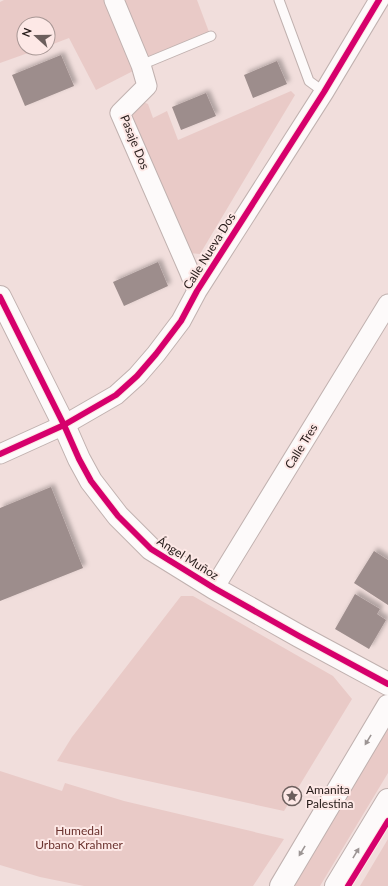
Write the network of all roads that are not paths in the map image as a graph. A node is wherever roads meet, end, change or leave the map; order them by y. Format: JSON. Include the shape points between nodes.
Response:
{"nodes":[{"id":1,"x":114,"y":0,"type":"edge"},
{"id":2,"x":279,"y":0,"type":"edge"},
{"id":3,"x":379,"y":0,"type":"edge"},
{"id":4,"x":211,"y":36,"type":"dead end"},
{"id":5,"x":141,"y":66,"type":"junction"},
{"id":6,"x":324,"y":92,"type":"junction"},
{"id":7,"x":197,"y":291,"type":"junction"},
{"id":8,"x":0,"y":297,"type":"edge"},
{"id":9,"x":388,"y":304,"type":"edge"},
{"id":10,"x":64,"y":425,"type":"junction"},
{"id":11,"x":0,"y":454,"type":"edge"},
{"id":12,"x":214,"y":588,"type":"junction"},
{"id":13,"x":388,"y":684,"type":"edge"},
{"id":14,"x":388,"y":706,"type":"edge"},
{"id":15,"x":388,"y":800,"type":"edge"},
{"id":16,"x":281,"y":886,"type":"edge"},
{"id":17,"x":336,"y":886,"type":"edge"}],
"edges":[{"from":1,"to":5,"type":"street","name":"Pasaje Dos"},
{"from":2,"to":6,"type":"lane","via":[[309,82]]},
{"from":3,"to":6,"type":"street","name":"Calle Nueva Dos"},
{"from":4,"to":5,"type":"lane"},
{"from":5,"to":7,"type":"street","name":"Pasaje Dos","via":[[147,86],[120,113]]},
{"from":6,"to":7,"type":"street","name":"Calle Nueva Dos"},
{"from":7,"to":10,"type":"street","name":"Calle Nueva Dos","via":[[181,321],[137,376],[116,395]]},
{"from":8,"to":10,"type":"street","name":"Ángel Muñoz"},
{"from":9,"to":12,"type":"street","name":"Calle Tres"},
{"from":10,"to":11,"type":"street","name":"Calle Nueva Dos"},
{"from":10,"to":12,"type":"street","name":"Ángel Muñoz","via":[[91,481],[118,516],[151,549]]},
{"from":12,"to":13,"type":"street","name":"Ángel Muñoz"},
{"from":14,"to":16,"type":"street","one_way":true},
{"from":17,"to":15,"type":"street","one_way":true}]}
